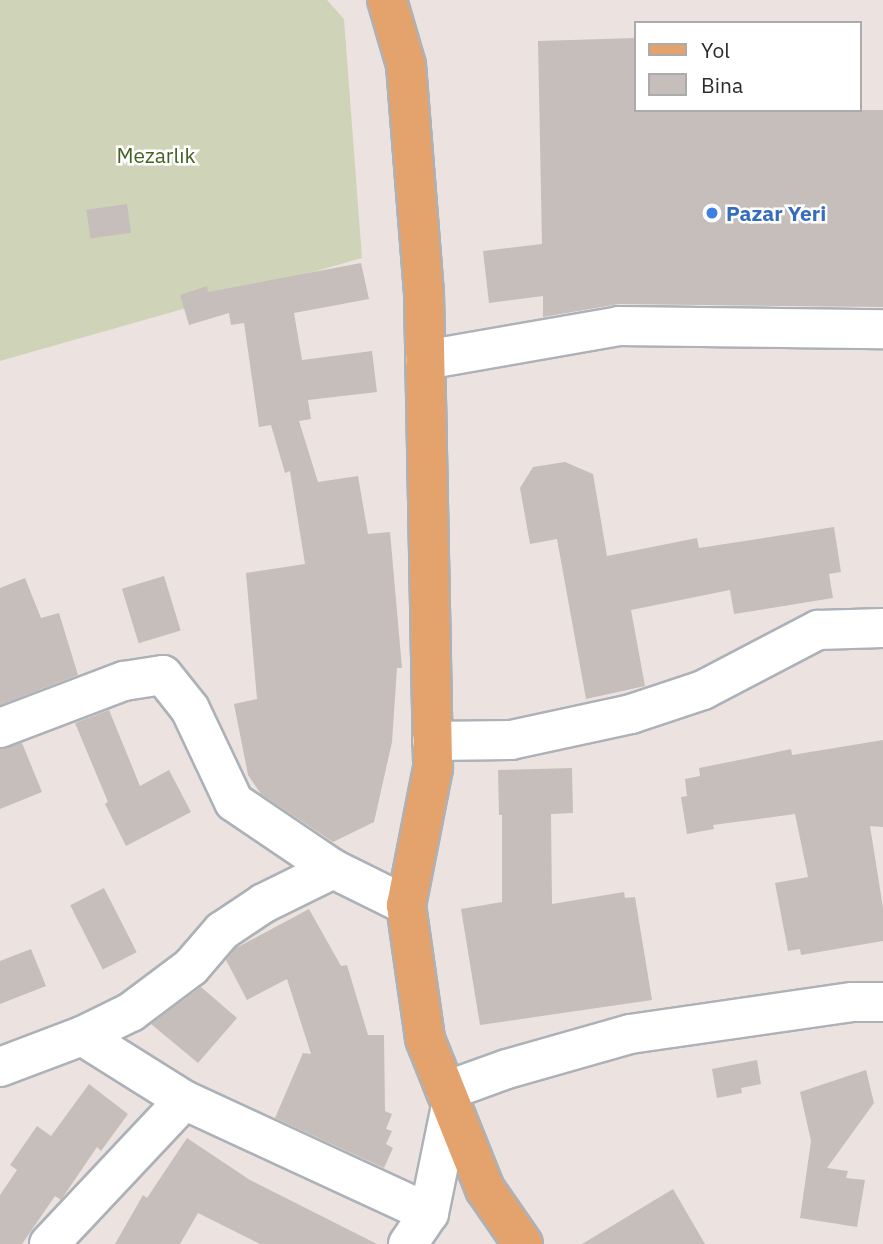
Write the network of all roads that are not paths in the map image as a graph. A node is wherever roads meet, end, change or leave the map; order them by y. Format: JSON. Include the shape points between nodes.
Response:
{"nodes":[{"id":1,"x":387,"y":0,"type":"edge"},
{"id":2,"x":883,"y":328,"type":"edge"},
{"id":3,"x":425,"y":360,"type":"junction"},
{"id":4,"x":883,"y":628,"type":"edge"},
{"id":5,"x":0,"y":728,"type":"edge"},
{"id":6,"x":432,"y":741,"type":"junction"},
{"id":7,"x":333,"y":869,"type":"junction"},
{"id":8,"x":406,"y":905,"type":"junction"},
{"id":9,"x":883,"y":1002,"type":"edge"},
{"id":10,"x":82,"y":1035,"type":"junction"},
{"id":11,"x":0,"y":1067,"type":"edge"},
{"id":12,"x":449,"y":1099,"type":"junction"},
{"id":13,"x":184,"y":1100,"type":"junction"},
{"id":14,"x":419,"y":1229,"type":"edge"},
{"id":15,"x":49,"y":1244,"type":"edge"},
{"id":16,"x":523,"y":1244,"type":"edge"}],
"edges":[{"from":1,"to":3,"type":"main road","via":[[406,65]]},
{"from":2,"to":3,"type":"street","via":[[619,326]]},
{"from":3,"to":6,"type":"main road"},
{"from":4,"to":6,"type":"street","via":[[818,629],[703,690],[631,714],[512,740]]},
{"from":5,"to":7,"type":"street","via":[[124,681],[163,675],[190,709],[234,802]]},
{"from":6,"to":8,"type":"main road","via":[[433,768]]},
{"from":7,"to":8,"type":"street"},
{"from":7,"to":10,"type":"street","via":[[264,903],[222,931],[191,967],[131,1012]]},
{"from":8,"to":12,"type":"main road","via":[[425,1039]]},
{"from":9,"to":12,"type":"street","via":[[853,1002],[630,1034],[508,1069]]},
{"from":10,"to":11,"type":"street"},
{"from":10,"to":13,"type":"street"},
{"from":12,"to":14,"type":"street"},
{"from":12,"to":16,"type":"main road","via":[[485,1189]]},
{"from":13,"to":14,"type":"street"},
{"from":13,"to":15,"type":"street"}]}
